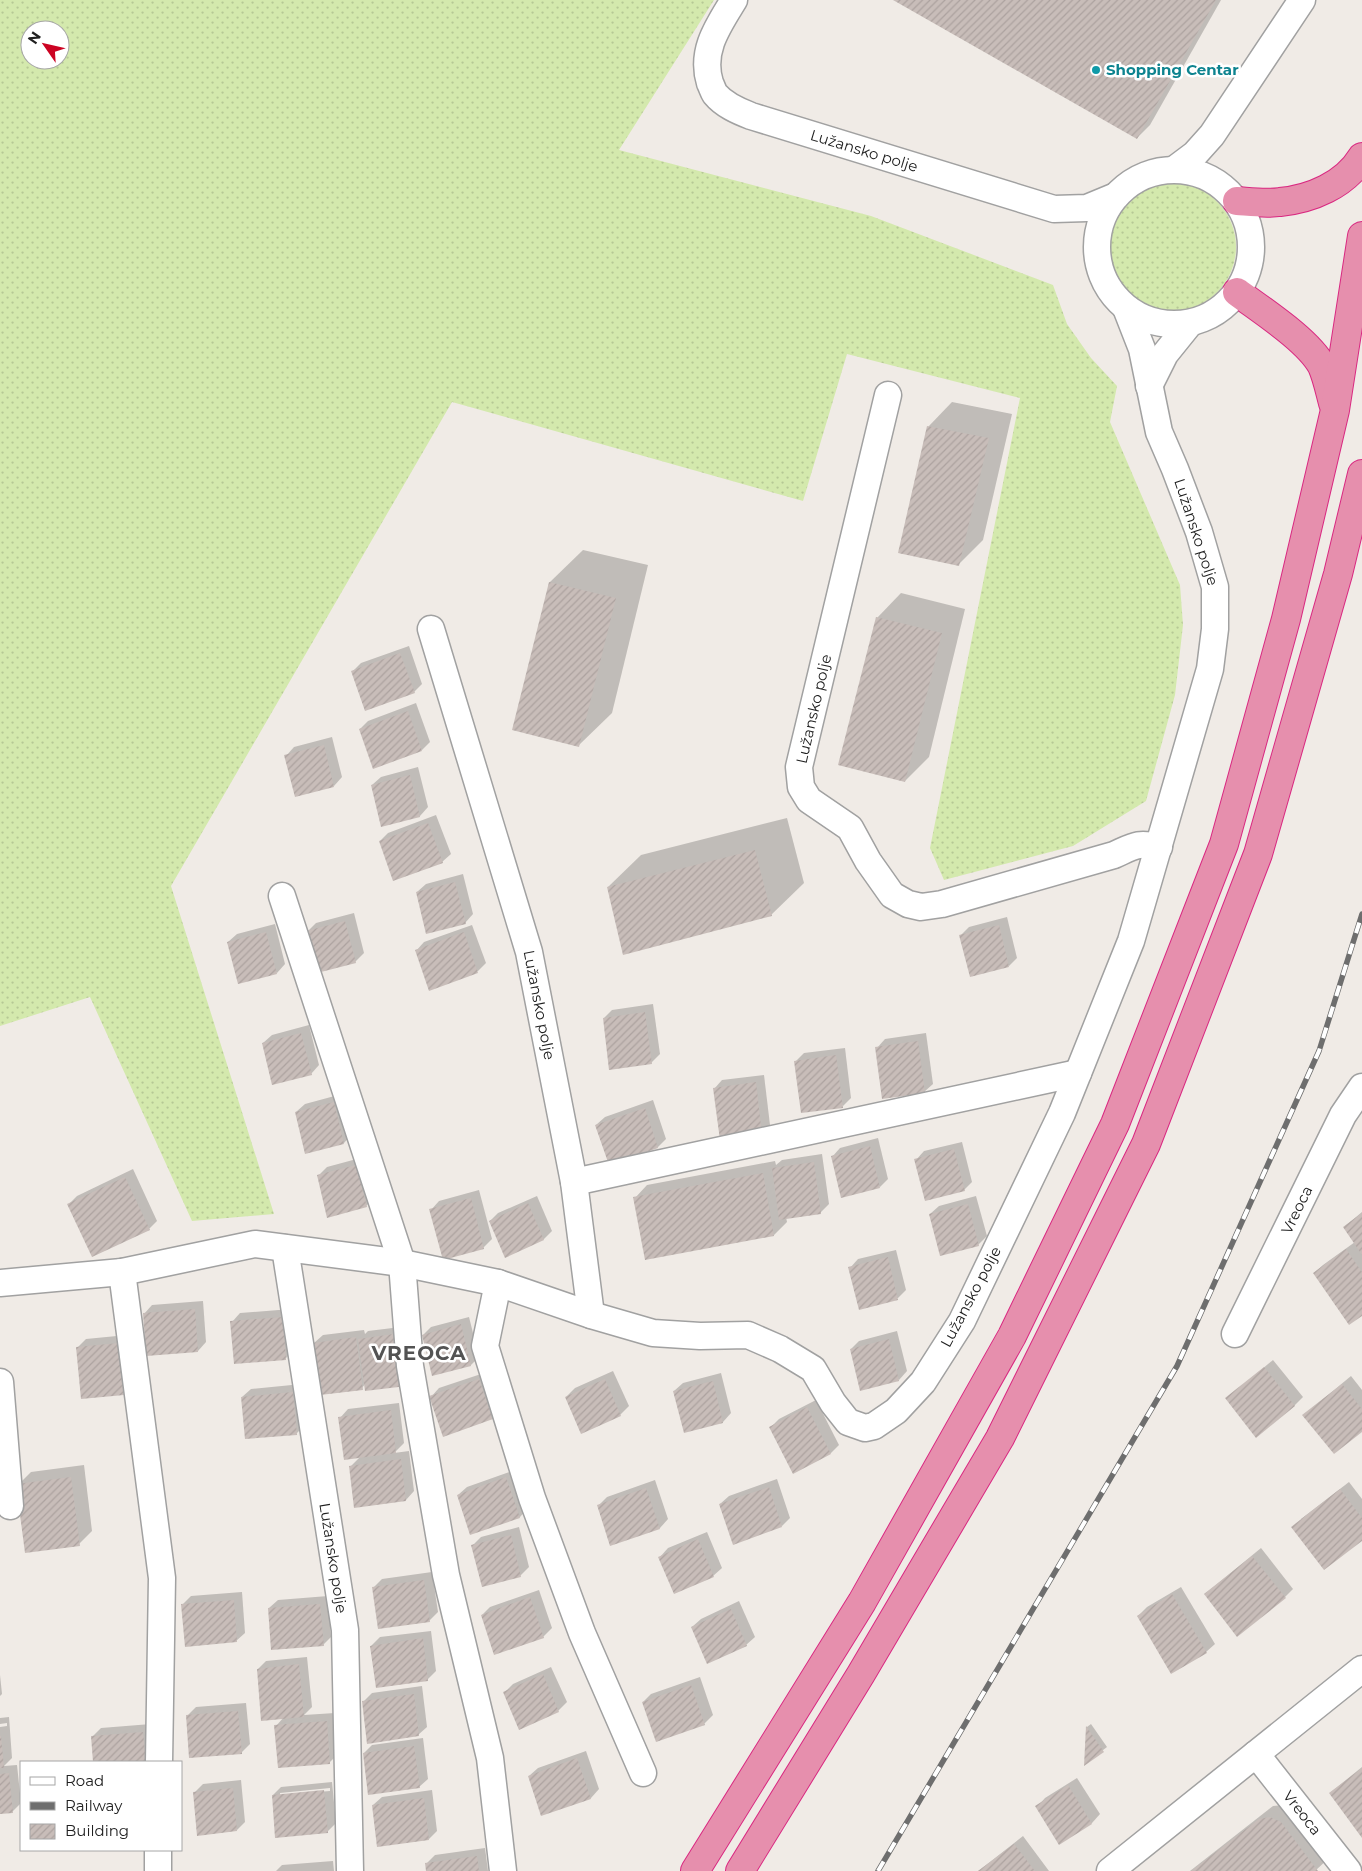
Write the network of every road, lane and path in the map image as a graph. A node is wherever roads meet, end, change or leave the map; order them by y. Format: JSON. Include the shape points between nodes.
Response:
{"nodes":[{"id":1,"x":734,"y":0,"type":"edge"},
{"id":2,"x":1302,"y":0,"type":"edge"},
{"id":3,"x":1212,"y":135,"type":"junction"},
{"id":4,"x":1362,"y":157,"type":"edge"},
{"id":5,"x":1176,"y":169,"type":"junction"},
{"id":6,"x":1217,"y":182,"type":"junction"},
{"id":7,"x":1116,"y":196,"type":"junction"},
{"id":8,"x":1237,"y":201,"type":"junction"},
{"id":9,"x":1054,"y":209,"type":"junction"},
{"id":10,"x":1362,"y":236,"type":"edge"},
{"id":11,"x":1097,"y":255,"type":"junction"},
{"id":12,"x":1237,"y":292,"type":"junction"},
{"id":13,"x":1126,"y":308,"type":"junction"},
{"id":14,"x":1190,"y":322,"type":"junction"},
{"id":15,"x":1149,"y":386,"type":"junction"},
{"id":16,"x":888,"y":395,"type":"dead end"},
{"id":17,"x":1335,"y":410,"type":"junction"},
{"id":18,"x":1362,"y":474,"type":"edge"},
{"id":19,"x":431,"y":629,"type":"dead end"},
{"id":20,"x":1159,"y":847,"type":"junction"},
{"id":21,"x":282,"y":896,"type":"dead end"},
{"id":22,"x":1078,"y":1074,"type":"junction"},
{"id":23,"x":1362,"y":1087,"type":"edge"},
{"id":24,"x":574,"y":1182,"type":"junction"},
{"id":25,"x":285,"y":1248,"type":"junction"},
{"id":26,"x":402,"y":1263,"type":"junction"},
{"id":27,"x":122,"y":1272,"type":"junction"},
{"id":28,"x":0,"y":1283,"type":"edge"},
{"id":29,"x":498,"y":1283,"type":"junction"},
{"id":30,"x":591,"y":1315,"type":"junction"},
{"id":31,"x":1235,"y":1334,"type":"dead end"},
{"id":32,"x":0,"y":1382,"type":"edge"},
{"id":33,"x":10,"y":1506,"type":"dead end"},
{"id":34,"x":1362,"y":1669,"type":"edge"},
{"id":35,"x":1256,"y":1754,"type":"junction"},
{"id":36,"x":159,"y":1761,"type":"edge"},
{"id":37,"x":643,"y":1773,"type":"dead end"},
{"id":38,"x":158,"y":1851,"type":"edge"},
{"id":39,"x":158,"y":1871,"type":"edge"},
{"id":40,"x":350,"y":1871,"type":"edge"},
{"id":41,"x":504,"y":1871,"type":"edge"},
{"id":42,"x":695,"y":1871,"type":"edge"},
{"id":43,"x":740,"y":1871,"type":"edge"},
{"id":44,"x":1110,"y":1871,"type":"edge"},
{"id":45,"x":1348,"y":1871,"type":"edge"}],
"edges":[{"from":1,"to":9,"type":"street","name":"Lužansko polje","via":[[708,51],[708,74],[714,93],[728,106],[751,116]]},
{"from":2,"to":3,"type":"street"},
{"from":3,"to":5,"type":"street"},
{"from":3,"to":6,"type":"street"},
{"from":4,"to":8,"type":"highway","via":[[1338,183],[1314,194],[1278,202]]},
{"from":5,"to":6,"type":"street","via":[[1204,175]]},
{"from":5,"to":7,"type":"street","via":[[1143,176]]},
{"from":6,"to":8,"type":"street"},
{"from":7,"to":9,"type":"street","name":"Lužansko polje","via":[[1087,208]]},
{"from":7,"to":11,"type":"street","via":[[1100,224]]},
{"from":8,"to":12,"type":"street","via":[[1251,237],[1251,257]]},
{"from":9,"to":11,"type":"street","via":[[1080,229]]},
{"from":10,"to":17,"type":"highway"},
{"from":11,"to":13,"type":"street","via":[[1106,284]]},
{"from":12,"to":14,"type":"street","via":[[1208,317]]},
{"from":12,"to":17,"type":"highway","via":[[1304,343],[1322,366]]},
{"from":13,"to":14,"type":"street","via":[[1156,322]]},
{"from":13,"to":15,"type":"street","name":"Lužansko polje","via":[[1142,349]]},
{"from":14,"to":15,"type":"street","via":[[1164,354]]},
{"from":15,"to":20,"type":"street","name":"Lužansko polje","via":[[1159,432],[1199,532],[1215,587],[1216,629],[1210,669]]},
{"from":16,"to":20,"type":"street","name":"Lužansko polje","via":[[799,767],[801,787],[809,800],[850,828],[892,895],[921,908],[1114,855],[1134,846]]},
{"from":17,"to":42,"type":"highway","via":[[1286,619],[1224,844],[1115,1124],[1012,1336],[862,1602]]},
{"from":18,"to":43,"type":"highway","via":[[1338,574],[1258,854],[1146,1144],[1000,1438]]},
{"from":19,"to":24,"type":"street","name":"Lužansko polje","via":[[529,952]]},
{"from":20,"to":22,"type":"street","name":"Lužansko polje","via":[[1131,941]]},
{"from":21,"to":26,"type":"street"},
{"from":22,"to":24,"type":"street"},
{"from":22,"to":30,"type":"street","name":"Lužansko polje","via":[[962,1321],[924,1382],[896,1411],[874,1426],[866,1428],[848,1422],[814,1369],[780,1348],[748,1335],[653,1333]]},
{"from":23,"to":31,"type":"street","name":"Vreoca","via":[[1343,1115]]},
{"from":24,"to":30,"type":"street","name":"Lužansko polje"},
{"from":25,"to":26,"type":"street","name":"Lužansko polje"},
{"from":25,"to":27,"type":"street","name":"Lužansko polje","via":[[255,1244]]},
{"from":25,"to":40,"type":"street","name":"Lužansko polje","via":[[344,1630]]},
{"from":26,"to":29,"type":"street","name":"Lužansko polje"},
{"from":26,"to":41,"type":"street","via":[[410,1366],[446,1575],[490,1758]]},
{"from":27,"to":28,"type":"street","name":"Lužansko polje"},
{"from":27,"to":36,"type":"street","via":[[162,1578]]},
{"from":29,"to":30,"type":"street","name":"Lužansko polje"},
{"from":29,"to":37,"type":"street","via":[[485,1346],[536,1507],[582,1633]]},
{"from":32,"to":33,"type":"street"},
{"from":34,"to":35,"type":"street"},
{"from":35,"to":44,"type":"street"},
{"from":35,"to":45,"type":"street","name":"Vreoca"},
{"from":38,"to":39,"type":"street"}]}
